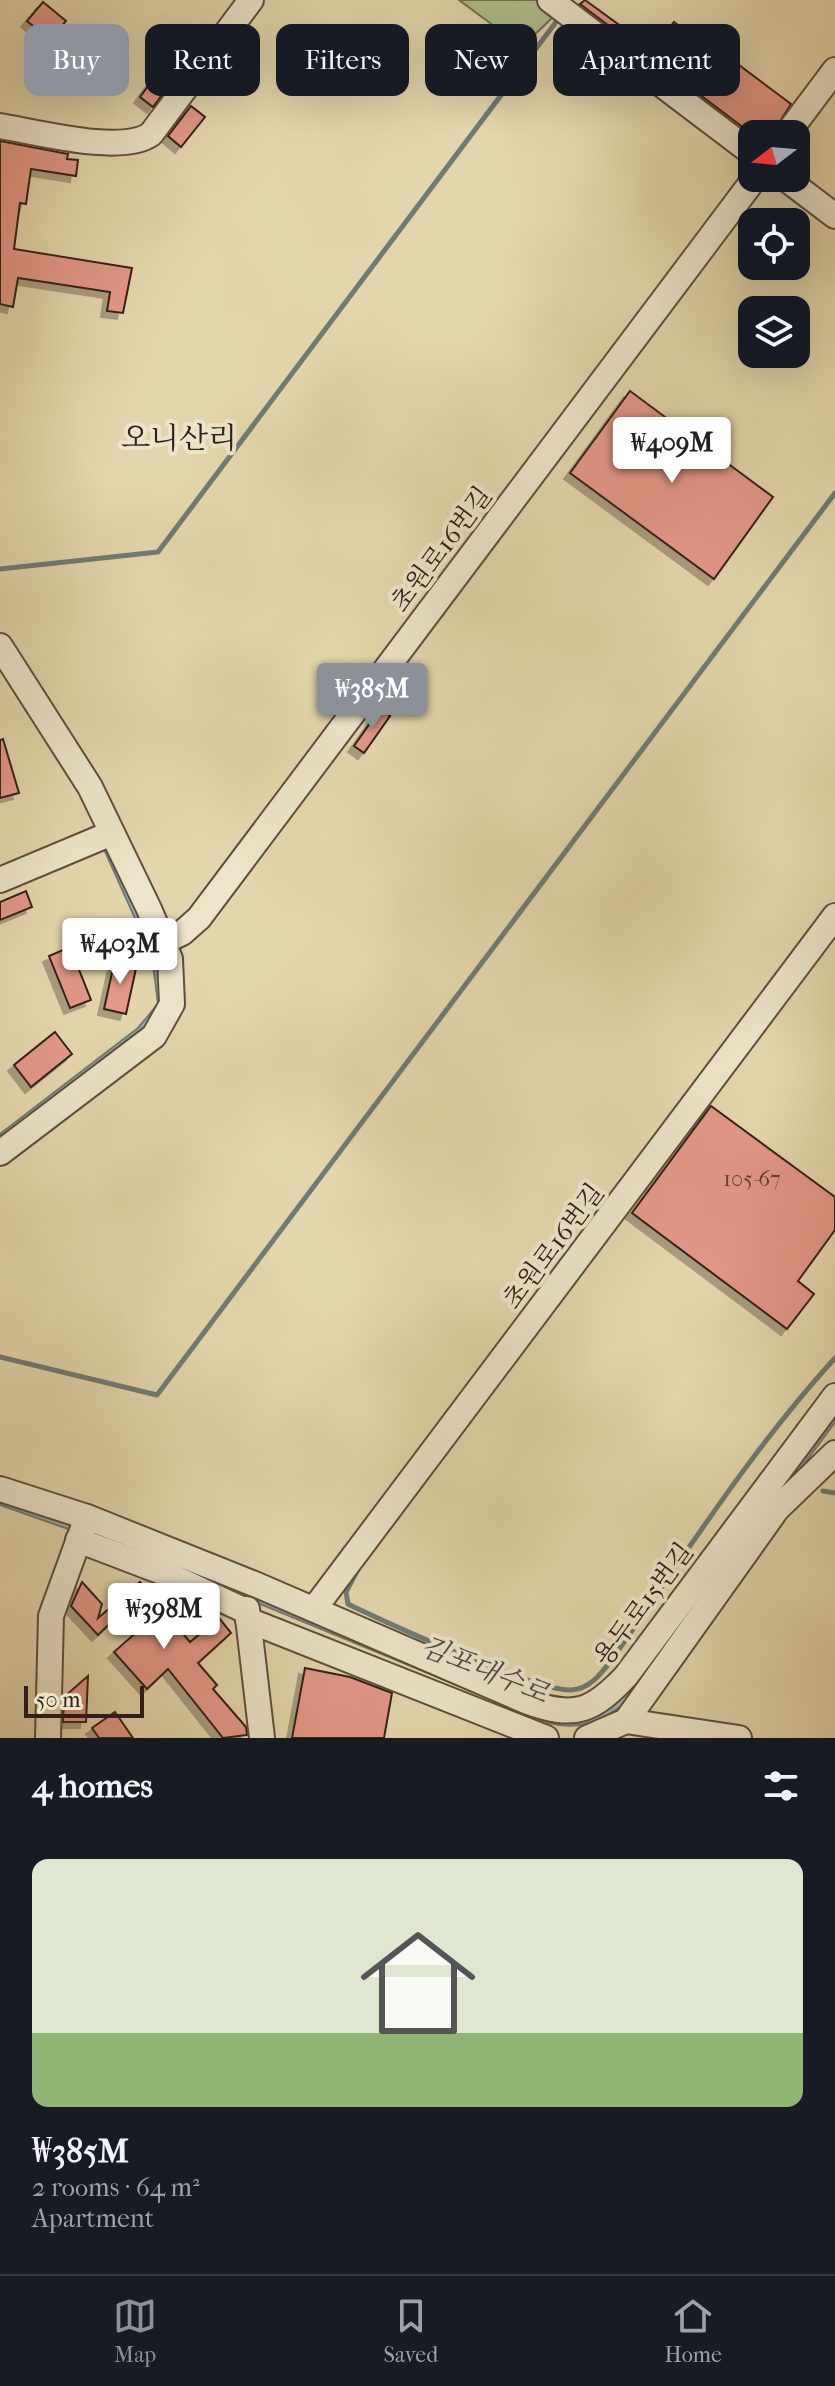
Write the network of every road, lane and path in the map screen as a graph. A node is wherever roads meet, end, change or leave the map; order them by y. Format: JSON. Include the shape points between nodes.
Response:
{"nodes":[{"id":1,"x":251,"y":0,"type":"edge"},
{"id":2,"x":550,"y":0,"type":"edge"},
{"id":3,"x":835,"y":70,"type":"edge"},
{"id":4,"x":798,"y":120,"type":"edge"},
{"id":5,"x":0,"y":126,"type":"edge"},
{"id":6,"x":738,"y":142,"type":"edge"},
{"id":7,"x":744,"y":192,"type":"edge"},
{"id":8,"x":803,"y":192,"type":"edge"},
{"id":9,"x":835,"y":216,"type":"edge"},
{"id":10,"x":0,"y":646,"type":"edge"},
{"id":11,"x":112,"y":833,"type":"junction"},
{"id":12,"x":0,"y":880,"type":"edge"},
{"id":13,"x":835,"y":916,"type":"edge"},
{"id":14,"x":163,"y":942,"type":"junction"},
{"id":15,"x":0,"y":1153,"type":"edge"},
{"id":16,"x":835,"y":1396,"type":"edge"},
{"id":17,"x":835,"y":1453,"type":"edge"},
{"id":18,"x":0,"y":1489,"type":"edge"},
{"id":19,"x":83,"y":1529,"type":"junction"},
{"id":20,"x":257,"y":1585,"type":"junction"},
{"id":21,"x":314,"y":1609,"type":"junction"},
{"id":22,"x":247,"y":1616,"type":"junction"},
{"id":23,"x":626,"y":1721,"type":"junction"},
{"id":24,"x":48,"y":1738,"type":"edge"},
{"id":25,"x":262,"y":1738,"type":"edge"},
{"id":26,"x":546,"y":1738,"type":"edge"},
{"id":27,"x":587,"y":1738,"type":"edge"},
{"id":28,"x":739,"y":1738,"type":"edge"}],
"edges":[{"from":1,"to":5,"type":"lane","via":[[142,140],[120,144]]},
{"from":2,"to":6,"type":"lane"},
{"from":3,"to":4,"type":"lane"},
{"from":7,"to":14,"type":"lane","name":"초원로16번길","via":[[199,918]]},
{"from":8,"to":9,"type":"lane"},
{"from":10,"to":11,"type":"lane","via":[[54,726]]},
{"from":11,"to":12,"type":"lane"},
{"from":11,"to":14,"type":"lane"},
{"from":13,"to":21,"type":"lane","name":"초원로16번길"},
{"from":14,"to":15,"type":"lane","via":[[170,959],[172,1004],[154,1036]]},
{"from":16,"to":21,"type":"lane","name":"용두로15번길","via":[[626,1676],[587,1708],[552,1710]]},
{"from":17,"to":23,"type":"lane","via":[[777,1509]]},
{"from":18,"to":19,"type":"lane"},
{"from":19,"to":20,"type":"lane"},
{"from":19,"to":22,"type":"lane"},
{"from":19,"to":24,"type":"lane","via":[[51,1616]]},
{"from":20,"to":21,"type":"lane","name":"용두로15번길"},
{"from":20,"to":22,"type":"lane"},
{"from":22,"to":25,"type":"lane"},
{"from":22,"to":26,"type":"lane"},
{"from":23,"to":27,"type":"lane"},
{"from":23,"to":28,"type":"lane"}]}
